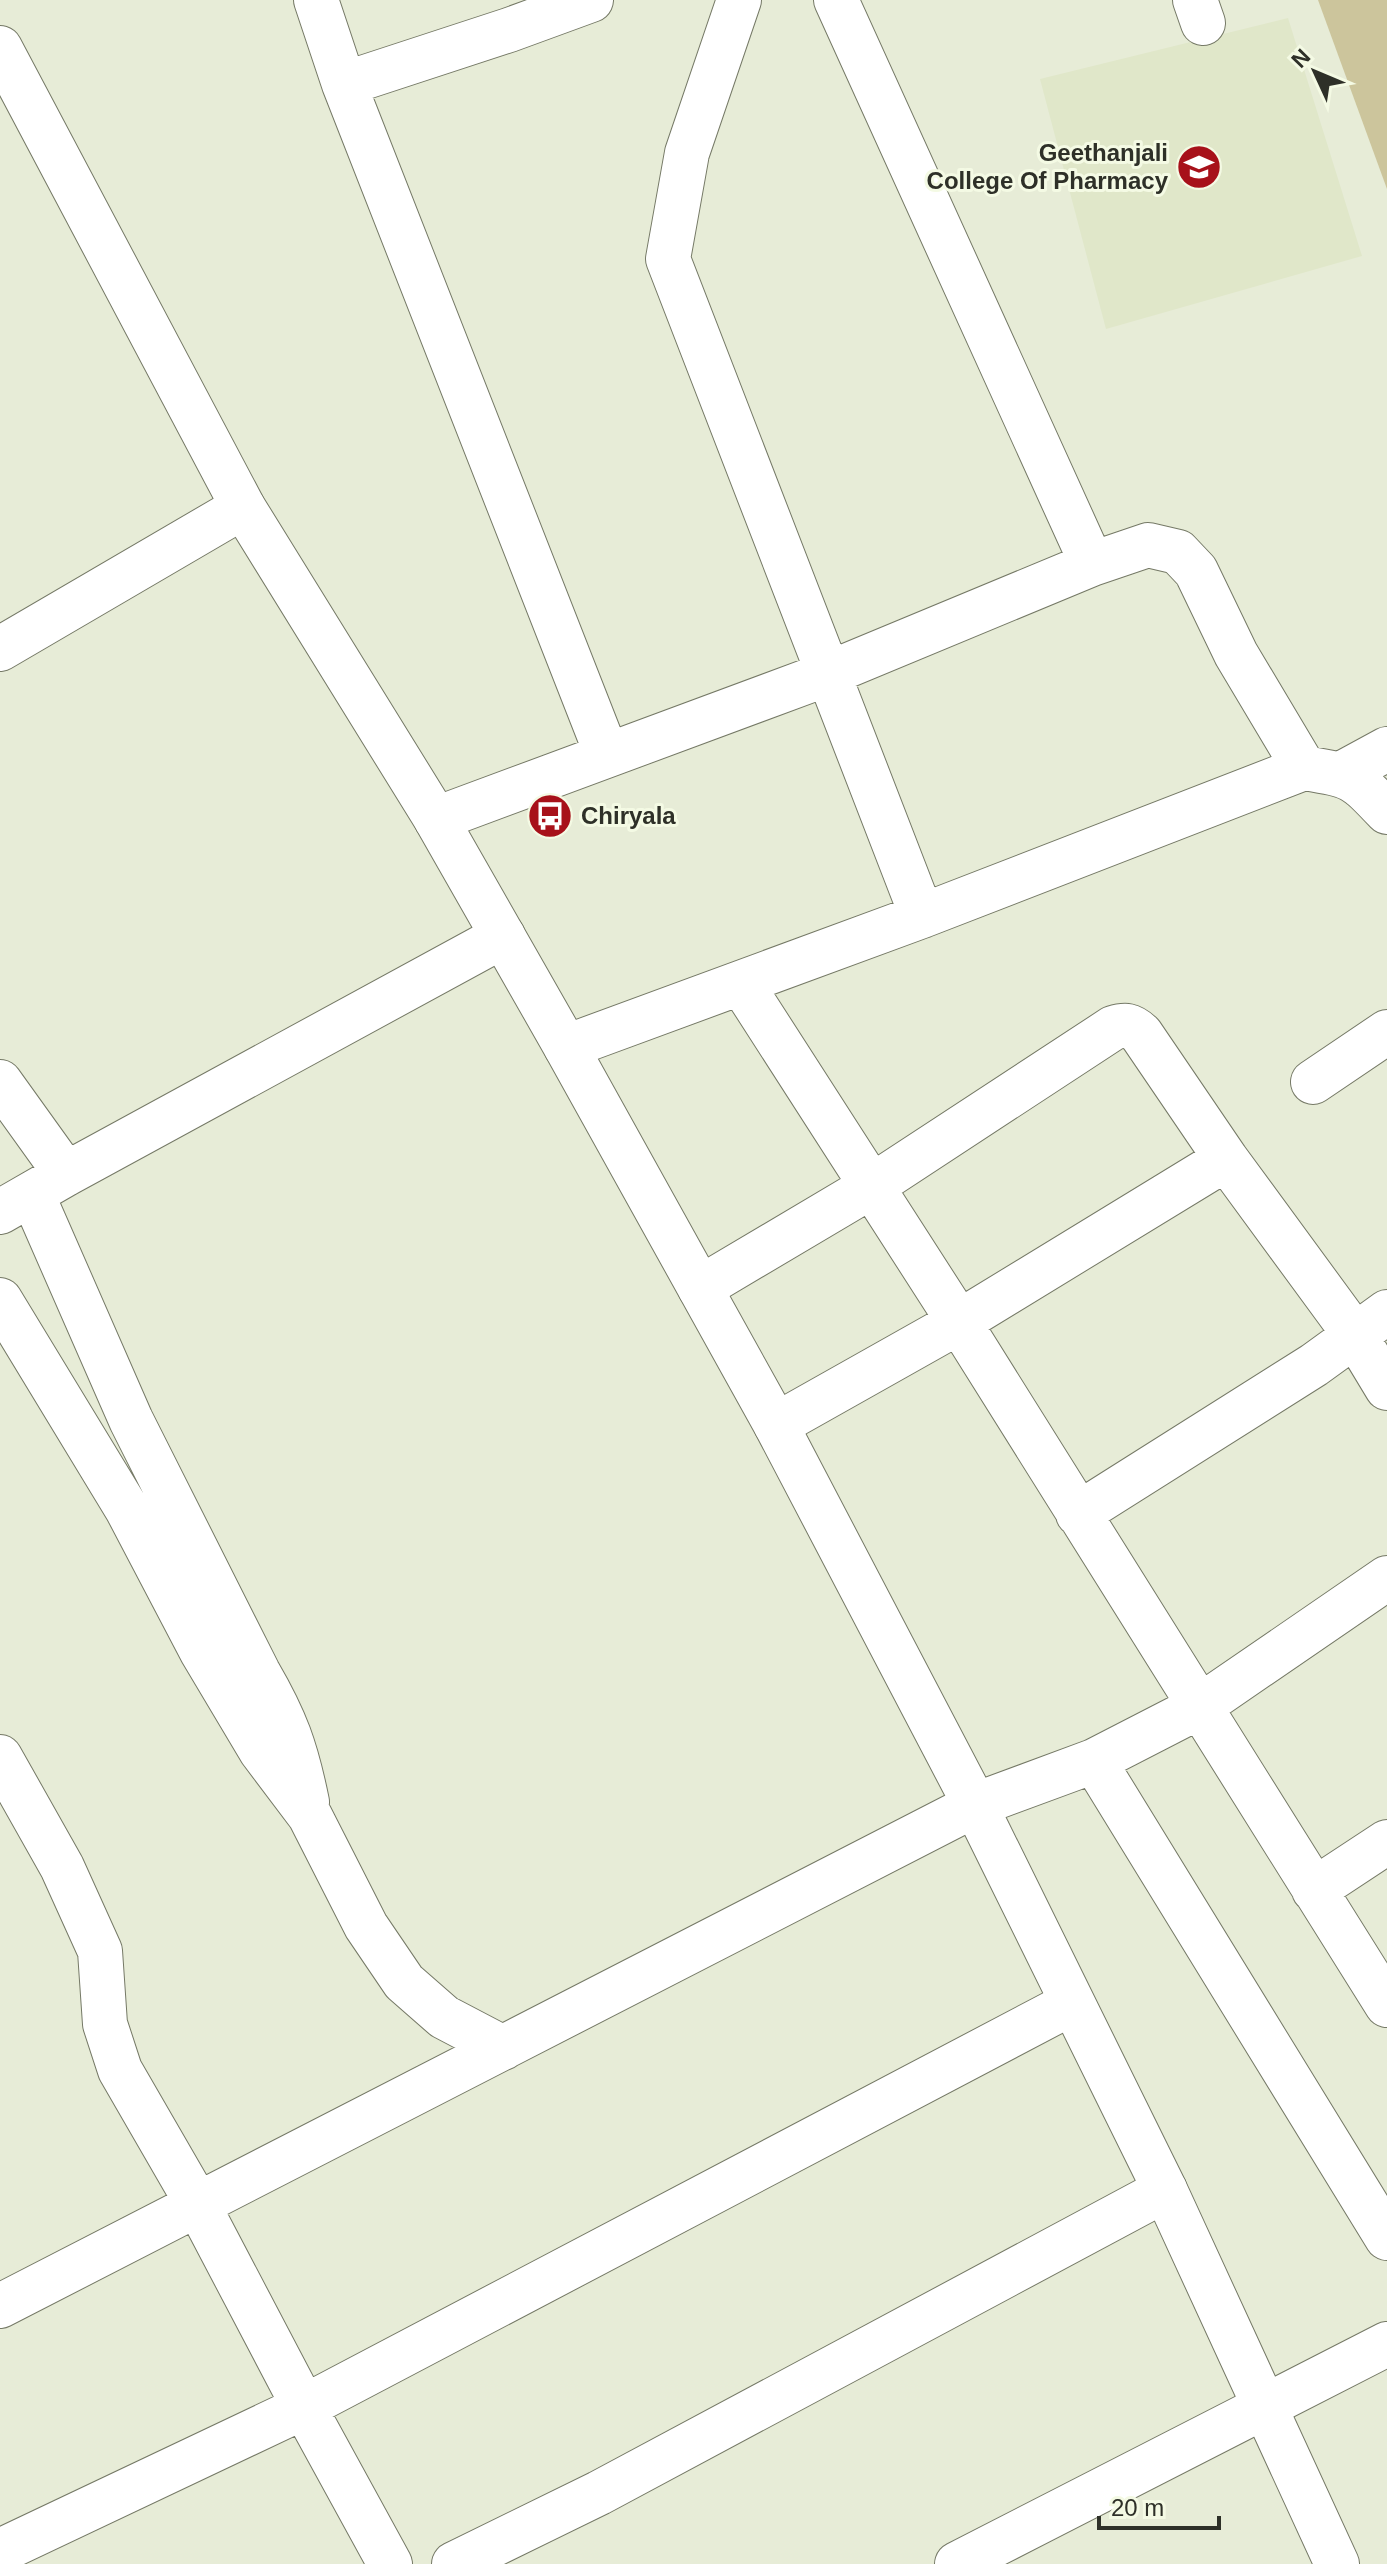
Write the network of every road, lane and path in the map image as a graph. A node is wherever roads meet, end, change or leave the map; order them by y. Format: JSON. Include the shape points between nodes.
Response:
{"nodes":[{"id":1,"x":316,"y":0,"type":"edge"},
{"id":2,"x":591,"y":0,"type":"edge"},
{"id":3,"x":739,"y":0,"type":"edge"},
{"id":4,"x":836,"y":0,"type":"edge"},
{"id":5,"x":0,"y":48,"type":"edge"},
{"id":6,"x":344,"y":84,"type":"junction"},
{"id":7,"x":243,"y":507,"type":"junction"},
{"id":8,"x":1092,"y":564,"type":"junction"},
{"id":9,"x":0,"y":649,"type":"edge"},
{"id":10,"x":827,"y":674,"type":"junction"},
{"id":11,"x":1387,"y":749,"type":"edge"},
{"id":12,"x":607,"y":755,"type":"junction"},
{"id":13,"x":1323,"y":771,"type":"junction"},
{"id":14,"x":1387,"y":812,"type":"edge"},
{"id":15,"x":436,"y":819,"type":"junction"},
{"id":16,"x":922,"y":916,"type":"junction"},
{"id":17,"x":503,"y":936,"type":"junction"},
{"id":18,"x":741,"y":983,"type":"junction"},
{"id":19,"x":1387,"y":1032,"type":"edge"},
{"id":20,"x":566,"y":1047,"type":"junction"},
{"id":21,"x":0,"y":1082,"type":"edge"},
{"id":22,"x":1313,"y":1082,"type":"dead end"},
{"id":23,"x":1226,"y":1159,"type":"junction"},
{"id":24,"x":872,"y":1186,"type":"junction"},
{"id":25,"x":33,"y":1193,"type":"edge"},
{"id":26,"x":700,"y":1288,"type":"junction"},
{"id":27,"x":0,"y":1300,"type":"edge"},
{"id":28,"x":959,"y":1322,"type":"junction"},
{"id":29,"x":1371,"y":1324,"type":"edge"},
{"id":30,"x":1387,"y":1388,"type":"edge"},
{"id":31,"x":776,"y":1425,"type":"junction"},
{"id":32,"x":1078,"y":1514,"type":"junction"},
{"id":33,"x":1387,"y":1578,"type":"edge"},
{"id":34,"x":1199,"y":1707,"type":"junction"},
{"id":35,"x":0,"y":1757,"type":"edge"},
{"id":36,"x":1094,"y":1761,"type":"junction"},
{"id":37,"x":975,"y":1805,"type":"junction"},
{"id":38,"x":310,"y":1816,"type":"junction"},
{"id":39,"x":1387,"y":1842,"type":"edge"},
{"id":40,"x":1314,"y":1890,"type":"junction"},
{"id":41,"x":1072,"y":2003,"type":"junction"},
{"id":42,"x":1387,"y":2005,"type":"edge"},
{"id":43,"x":503,"y":2048,"type":"junction"},
{"id":44,"x":1165,"y":2190,"type":"junction"},
{"id":45,"x":198,"y":2205,"type":"junction"},
{"id":46,"x":1387,"y":2238,"type":"edge"},
{"id":47,"x":1,"y":2302,"type":"edge"},
{"id":48,"x":1383,"y":2354,"type":"edge"},
{"id":49,"x":1265,"y":2405,"type":"junction"},
{"id":50,"x":304,"y":2407,"type":"junction"},
{"id":51,"x":0,"y":2551,"type":"edge"},
{"id":52,"x":390,"y":2564,"type":"edge"},
{"id":53,"x":454,"y":2564,"type":"edge"},
{"id":54,"x":957,"y":2564,"type":"edge"},
{"id":55,"x":1337,"y":2564,"type":"edge"}],
"edges":[{"from":1,"to":6,"type":"street"},
{"from":2,"to":6,"type":"street"},
{"from":3,"to":10,"type":"street","via":[[687,153],[668,259]]},
{"from":4,"to":8,"type":"street"},
{"from":5,"to":7,"type":"street"},
{"from":6,"to":12,"type":"street"},
{"from":7,"to":9,"type":"street"},
{"from":7,"to":15,"type":"street"},
{"from":8,"to":10,"type":"street"},
{"from":8,"to":13,"type":"street","via":[[1148,545],[1178,552],[1196,571],[1236,654]]},
{"from":10,"to":12,"type":"street"},
{"from":10,"to":16,"type":"street"},
{"from":11,"to":13,"type":"street"},
{"from":12,"to":15,"type":"street"},
{"from":13,"to":14,"type":"street","via":[[1358,781]]},
{"from":13,"to":16,"type":"street"},
{"from":15,"to":17,"type":"street"},
{"from":16,"to":18,"type":"street"},
{"from":17,"to":20,"type":"street"},
{"from":17,"to":25,"type":"street"},
{"from":18,"to":20,"type":"street"},
{"from":18,"to":24,"type":"street"},
{"from":19,"to":22,"type":"street"},
{"from":20,"to":26,"type":"street"},
{"from":21,"to":25,"type":"street"},
{"from":23,"to":24,"type":"street","via":[[1141,1034],[1124,1025]]},
{"from":23,"to":28,"type":"street"},
{"from":23,"to":29,"type":"street"},
{"from":24,"to":26,"type":"street"},
{"from":24,"to":28,"type":"street"},
{"from":25,"to":38,"type":"street","via":[[131,1420],[281,1712]]},
{"from":26,"to":31,"type":"street"},
{"from":27,"to":38,"type":"street","via":[[127,1509],[261,1751]]},
{"from":28,"to":31,"type":"street"},
{"from":28,"to":32,"type":"street"},
{"from":29,"to":30,"type":"street"},
{"from":29,"to":32,"type":"street"},
{"from":31,"to":37,"type":"street"},
{"from":32,"to":34,"type":"street"},
{"from":33,"to":34,"type":"street"},
{"from":34,"to":36,"type":"street"},
{"from":34,"to":40,"type":"street"},
{"from":35,"to":45,"type":"street","via":[[62,1867],[100,1951],[105,2024],[120,2070]]},
{"from":36,"to":37,"type":"street"},
{"from":36,"to":46,"type":"street"},
{"from":37,"to":41,"type":"street"},
{"from":37,"to":43,"type":"street"},
{"from":38,"to":43,"type":"street","via":[[366,1926],[404,1982],[444,2017]]},
{"from":39,"to":40,"type":"street"},
{"from":40,"to":42,"type":"street"},
{"from":41,"to":44,"type":"street"},
{"from":41,"to":50,"type":"street"},
{"from":43,"to":45,"type":"street"},
{"from":44,"to":49,"type":"street"},
{"from":44,"to":53,"type":"street","via":[[599,2493]]},
{"from":45,"to":47,"type":"street"},
{"from":45,"to":50,"type":"street"},
{"from":48,"to":49,"type":"street"},
{"from":49,"to":54,"type":"street"},
{"from":49,"to":55,"type":"street"},
{"from":50,"to":51,"type":"street"},
{"from":50,"to":52,"type":"street"}]}
